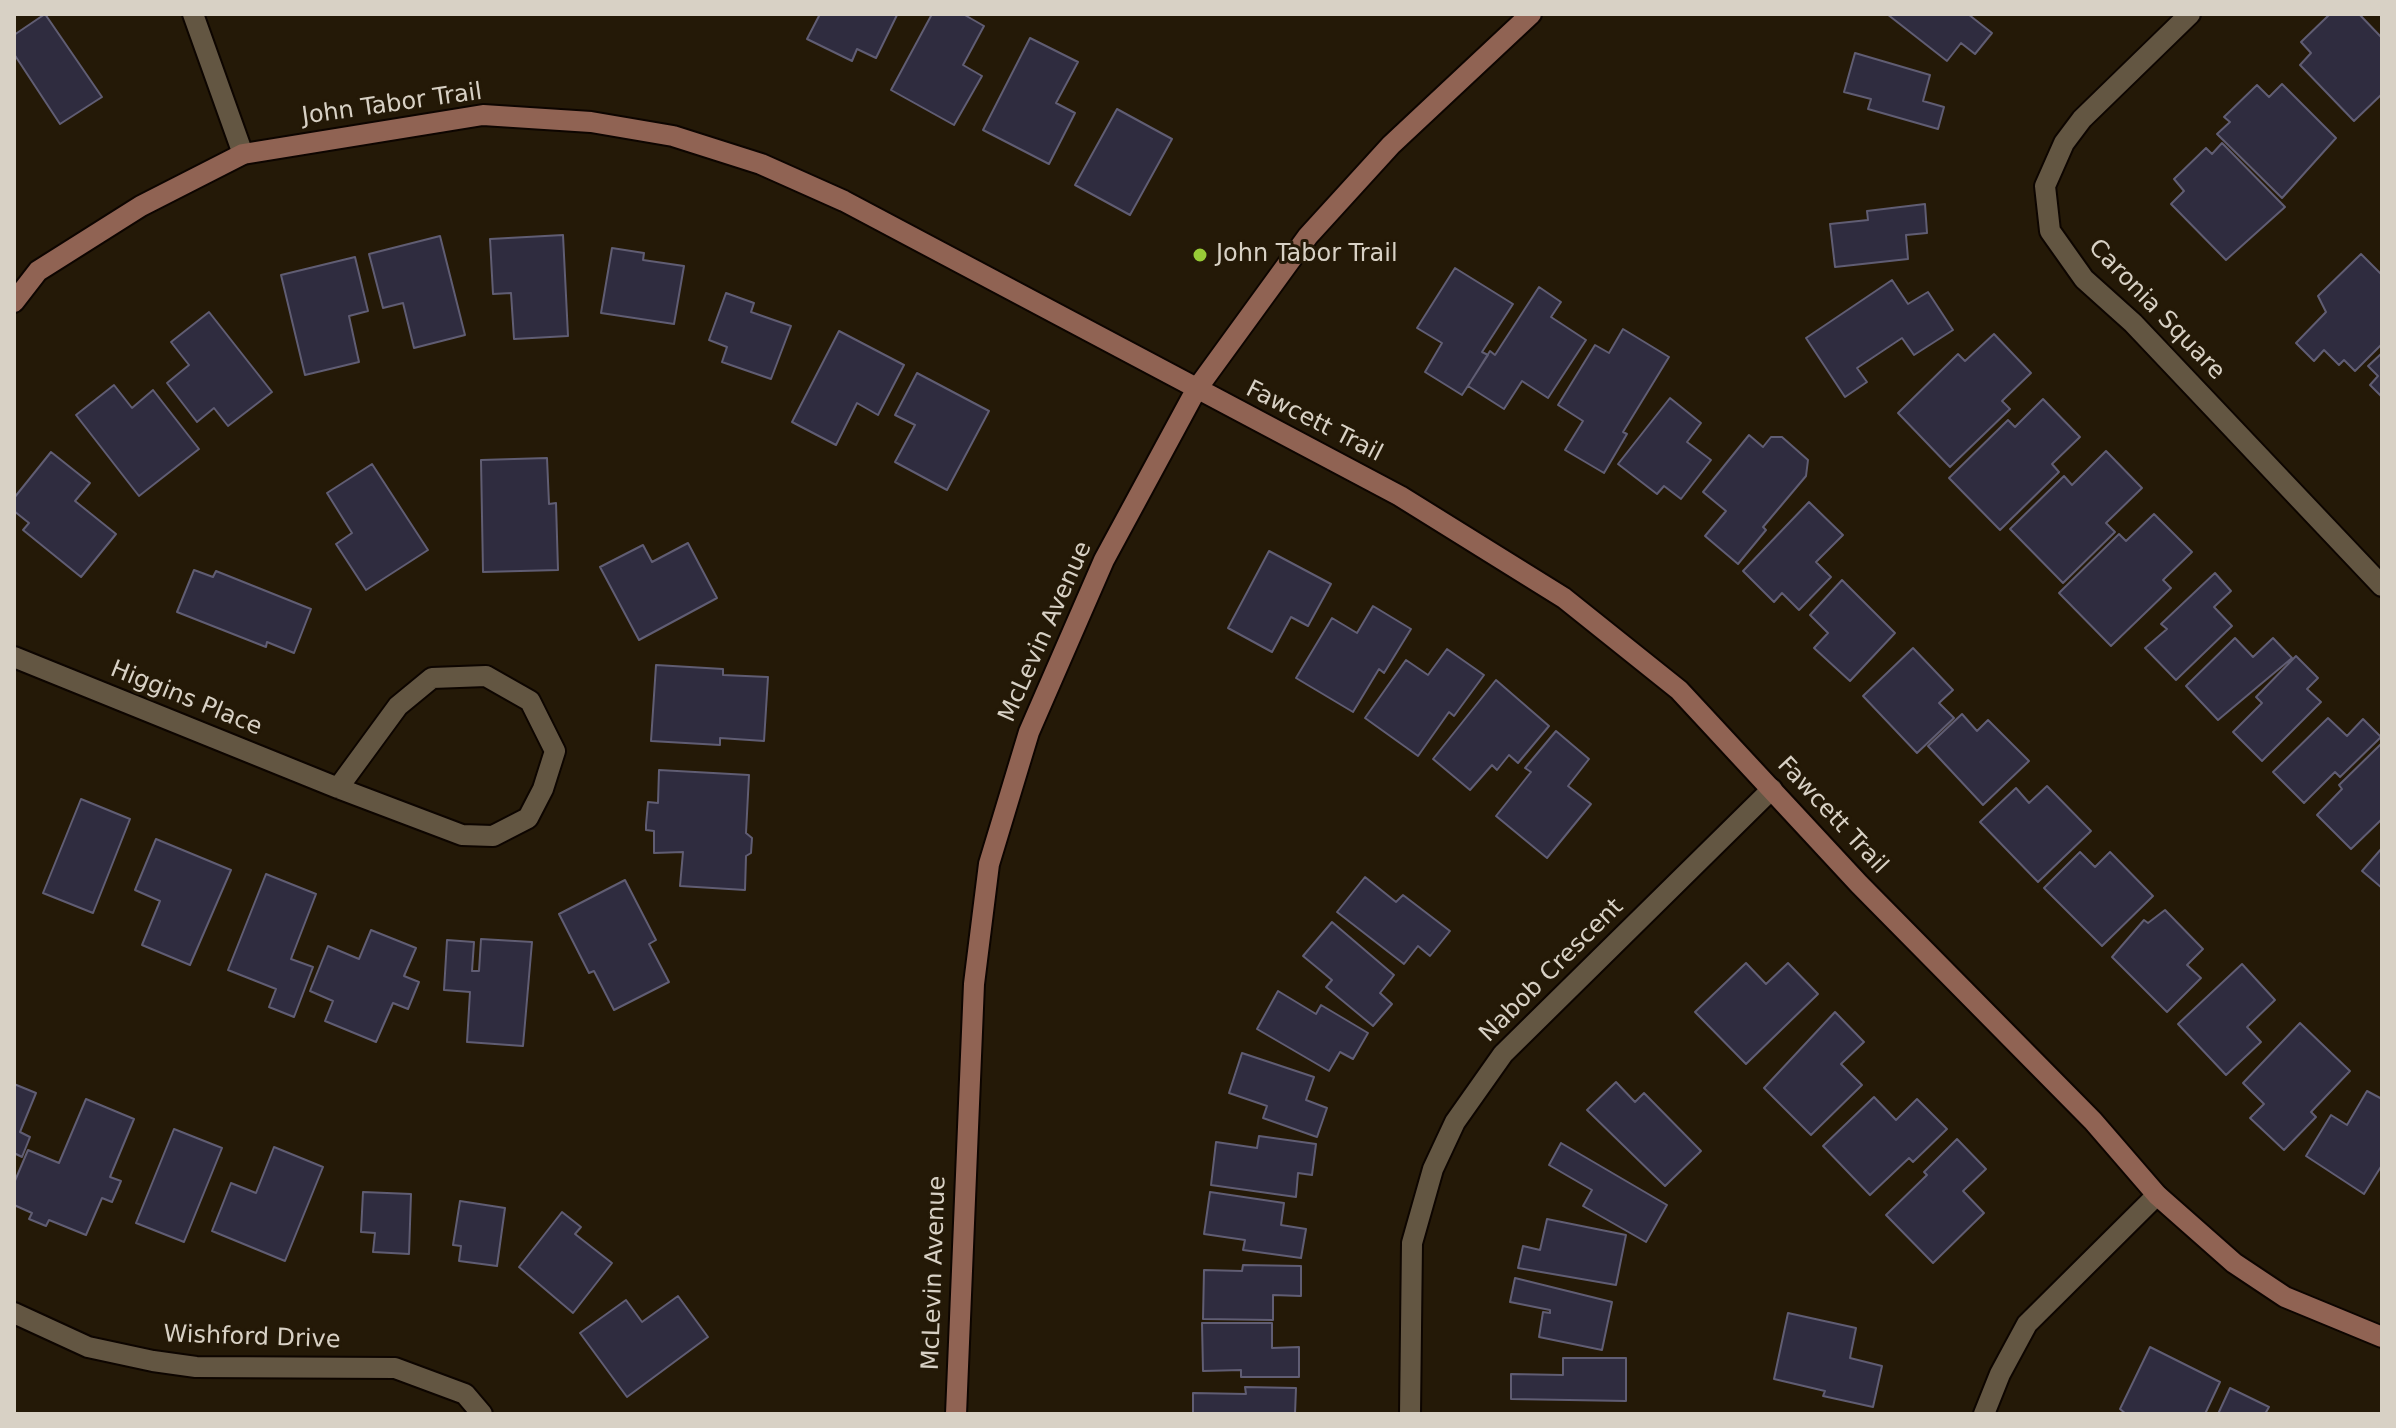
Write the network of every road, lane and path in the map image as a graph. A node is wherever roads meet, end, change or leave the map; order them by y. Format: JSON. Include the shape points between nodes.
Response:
{"nodes":[{"id":1,"x":193,"y":14,"type":"edge"},
{"id":2,"x":1531,"y":14,"type":"edge"},
{"id":3,"x":2190,"y":14,"type":"edge"},
{"id":4,"x":243,"y":154,"type":"junction"},
{"id":5,"x":14,"y":302,"type":"edge"},
{"id":6,"x":1196,"y":390,"type":"junction"},
{"id":7,"x":2382,"y":586,"type":"edge"},
{"id":8,"x":14,"y":657,"type":"edge"},
{"id":9,"x":338,"y":788,"type":"junction"},
{"id":10,"x":1772,"y":789,"type":"junction"},
{"id":11,"x":2157,"y":1195,"type":"junction"},
{"id":12,"x":14,"y":1313,"type":"edge"},
{"id":13,"x":2382,"y":1337,"type":"edge"},
{"id":14,"x":482,"y":1414,"type":"edge"},
{"id":15,"x":956,"y":1414,"type":"edge"},
{"id":16,"x":1410,"y":1414,"type":"edge"},
{"id":17,"x":1984,"y":1414,"type":"edge"}],
"edges":[{"from":1,"to":4,"type":"street"},
{"from":2,"to":6,"type":"street","name":"McLevin Avenue","via":[[1391,145],[1308,236]]},
{"from":3,"to":7,"type":"street","name":"Caronia Square","via":[[2064,143],[2045,186],[2050,231],[2084,279],[2133,323]]},
{"from":4,"to":5,"type":"street","name":"John Tabor Trail","via":[[141,206],[38,271]]},
{"from":4,"to":6,"type":"street","name":"John Tabor Trail","via":[[483,115],[591,122],[673,136],[761,164],[844,201]]},
{"from":6,"to":10,"type":"street","name":"Fawcett Trail","via":[[1400,496],[1564,598],[1679,690]]},
{"from":6,"to":15,"type":"street","name":"McLevin Avenue","via":[[1104,560],[1029,732],[989,864],[974,984]]},
{"from":8,"to":9,"type":"street","name":"Higgins Place"},
{"from":9,"to":9,"type":"street","name":"Higgins Place","via":[[462,835],[493,836],[528,818],[555,751],[530,701],[486,676],[432,678],[398,706]]},
{"from":10,"to":11,"type":"street","name":"Fawcett Trail"},
{"from":10,"to":16,"type":"street","name":"Nabob Crescent","via":[[1503,1054],[1455,1122],[1433,1169],[1412,1243]]},
{"from":11,"to":13,"type":"street","name":"Fawcett Trail","via":[[2234,1263],[2285,1297]]},
{"from":11,"to":17,"type":"street","via":[[2027,1324]]},
{"from":12,"to":14,"type":"street","name":"Wishford Drive","via":[[88,1347],[153,1361],[196,1367],[395,1368],[465,1394]]}]}
